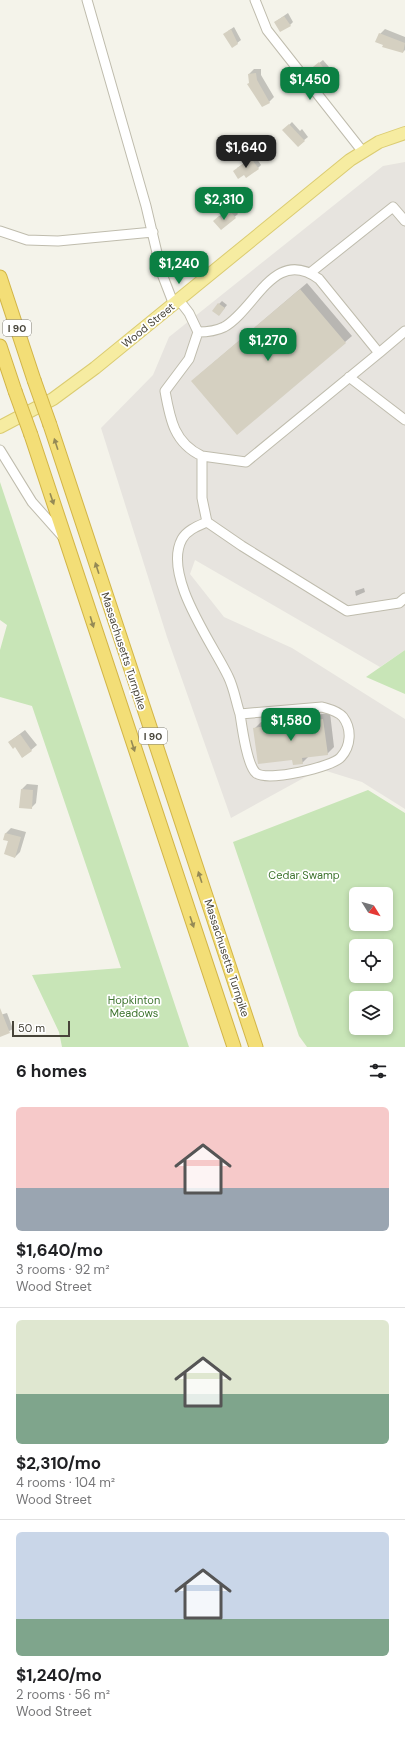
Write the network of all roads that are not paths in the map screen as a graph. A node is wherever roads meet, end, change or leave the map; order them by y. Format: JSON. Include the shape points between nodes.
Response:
{"nodes":[{"id":1,"x":87,"y":0,"type":"edge"},
{"id":2,"x":255,"y":0,"type":"edge"},
{"id":3,"x":405,"y":133,"type":"edge"},
{"id":4,"x":363,"y":152,"type":"junction"},
{"id":5,"x":405,"y":221,"type":"edge"},
{"id":6,"x":0,"y":231,"type":"edge"},
{"id":7,"x":152,"y":232,"type":"junction"},
{"id":8,"x":310,"y":273,"type":"junction"},
{"id":9,"x":0,"y":277,"type":"edge"},
{"id":10,"x":177,"y":302,"type":"junction"},
{"id":11,"x":405,"y":331,"type":"edge"},
{"id":12,"x":198,"y":332,"type":"junction"},
{"id":13,"x":0,"y":346,"type":"edge"},
{"id":14,"x":379,"y":353,"type":"junction"},
{"id":15,"x":349,"y":377,"type":"junction"},
{"id":16,"x":405,"y":420,"type":"edge"},
{"id":17,"x":0,"y":427,"type":"edge"},
{"id":18,"x":0,"y":450,"type":"edge"},
{"id":19,"x":202,"y":456,"type":"junction"},
{"id":20,"x":207,"y":522,"type":"junction"},
{"id":21,"x":67,"y":541,"type":"junction"},
{"id":22,"x":405,"y":598,"type":"edge"},
{"id":23,"x":240,"y":714,"type":"junction"},
{"id":24,"x":234,"y":1047,"type":"edge"},
{"id":25,"x":256,"y":1047,"type":"edge"}],
"edges":[{"from":1,"to":7,"type":"street"},
{"from":2,"to":4,"type":"street","via":[[267,30]]},
{"from":3,"to":4,"type":"main road","name":"Wood Street","via":[[379,142]]},
{"from":4,"to":10,"type":"main road","name":"Wood Street"},
{"from":5,"to":8,"type":"street","via":[[393,207]]},
{"from":6,"to":7,"type":"street","via":[[27,240],[58,241]]},
{"from":7,"to":10,"type":"street","via":[[162,274]]},
{"from":8,"to":12,"type":"street","via":[[300,270],[280,272],[235,319],[211,332]]},
{"from":8,"to":14,"type":"street","via":[[319,279]]},
{"from":25,"to":9,"type":"highway","name":"Massachusetts Turnpike","number":"I 90","one_way":true,"bridge":true},
{"from":10,"to":12,"type":"street","via":[[189,314]]},
{"from":10,"to":17,"type":"main road","name":"Wood Street","via":[[53,399]]},
{"from":11,"to":14,"type":"street"},
{"from":12,"to":19,"type":"street","via":[[189,359],[165,391],[171,423],[189,450]]},
{"from":13,"to":21,"type":"highway","name":"Massachusetts Turnpike","number":"I 90","one_way":true,"bridge":true},
{"from":14,"to":15,"type":"street"},
{"from":15,"to":16,"type":"street"},
{"from":15,"to":19,"type":"street","via":[[246,462]]},
{"from":18,"to":21,"type":"street","via":[[32,502]]},
{"from":19,"to":20,"type":"street","via":[[202,498]]},
{"from":20,"to":22,"type":"street","via":[[347,611],[399,603]]},
{"from":20,"to":23,"type":"street","via":[[192,529],[182,539],[178,556],[180,580],[207,640],[229,677]]},
{"from":21,"to":24,"type":"highway","name":"Massachusetts Turnpike","number":"I 90","one_way":true},
{"from":23,"to":23,"type":"street","via":[[322,707],[334,710],[343,717],[349,730],[348,746],[341,758],[333,763],[285,775],[264,776],[256,773],[251,764]]}]}
